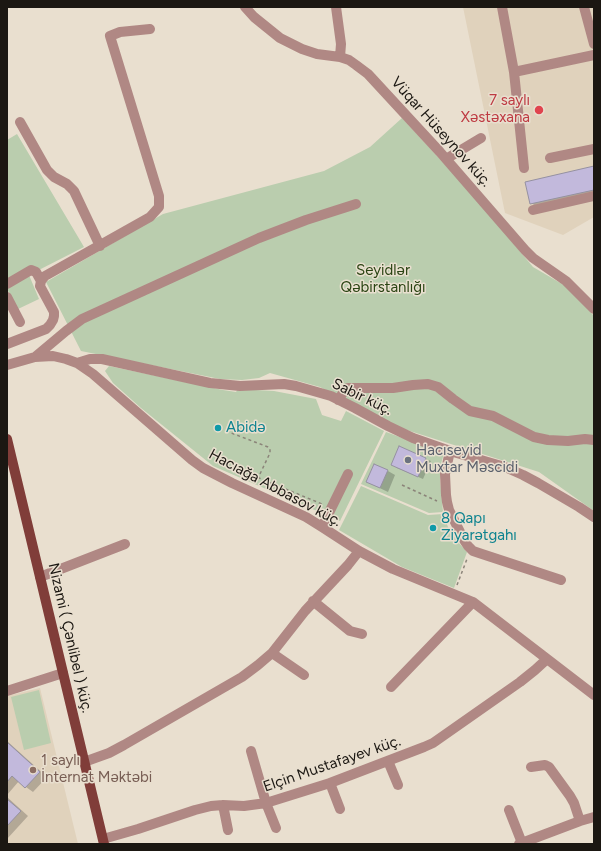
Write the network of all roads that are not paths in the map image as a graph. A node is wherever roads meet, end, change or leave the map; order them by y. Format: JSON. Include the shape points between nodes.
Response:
{"nodes":[{"id":1,"x":245,"y":7,"type":"edge"},
{"id":2,"x":336,"y":7,"type":"edge"},
{"id":3,"x":502,"y":7,"type":"edge"},
{"id":4,"x":584,"y":7,"type":"edge"},
{"id":5,"x":150,"y":29,"type":"dead end"},
{"id":6,"x":594,"y":44,"type":"edge"},
{"id":7,"x":594,"y":54,"type":"edge"},
{"id":8,"x":340,"y":57,"type":"junction"},
{"id":9,"x":514,"y":72,"type":"junction"},
{"id":10,"x":20,"y":122,"type":"dead end"},
{"id":11,"x":481,"y":138,"type":"dead end"},
{"id":12,"x":594,"y":149,"type":"edge"},
{"id":13,"x":550,"y":158,"type":"dead end"},
{"id":14,"x":446,"y":159,"type":"junction"},
{"id":15,"x":524,"y":168,"type":"dead end"},
{"id":16,"x":594,"y":196,"type":"edge"},
{"id":17,"x":356,"y":204,"type":"dead end"},
{"id":18,"x":533,"y":210,"type":"dead end"},
{"id":19,"x":100,"y":246,"type":"junction"},
{"id":20,"x":41,"y":281,"type":"junction"},
{"id":21,"x":7,"y":284,"type":"edge"},
{"id":22,"x":7,"y":297,"type":"edge"},
{"id":23,"x":594,"y":309,"type":"edge"},
{"id":24,"x":20,"y":322,"type":"dead end"},
{"id":25,"x":7,"y":344,"type":"edge"},
{"id":26,"x":35,"y":357,"type":"junction"},
{"id":27,"x":77,"y":363,"type":"junction"},
{"id":28,"x":7,"y":365,"type":"edge"},
{"id":29,"x":338,"y":400,"type":"junction"},
{"id":30,"x":7,"y":439,"type":"edge"},
{"id":31,"x":594,"y":440,"type":"edge"},
{"id":32,"x":450,"y":451,"type":"junction"},
{"id":33,"x":348,"y":474,"type":"dead end"},
{"id":34,"x":594,"y":517,"type":"edge"},
{"id":35,"x":322,"y":526,"type":"junction"},
{"id":36,"x":125,"y":544,"type":"dead end"},
{"id":37,"x":359,"y":551,"type":"junction"},
{"id":38,"x":40,"y":578,"type":"junction"},
{"id":39,"x":561,"y":580,"type":"dead end"},
{"id":40,"x":313,"y":601,"type":"junction"},
{"id":41,"x":473,"y":602,"type":"junction"},
{"id":42,"x":362,"y":634,"type":"dead end"},
{"id":43,"x":272,"y":653,"type":"junction"},
{"id":44,"x":547,"y":659,"type":"junction"},
{"id":45,"x":63,"y":673,"type":"junction"},
{"id":46,"x":304,"y":675,"type":"dead end"},
{"id":47,"x":392,"y":687,"type":"dead end"},
{"id":48,"x":7,"y":691,"type":"edge"},
{"id":49,"x":594,"y":695,"type":"edge"},
{"id":50,"x":251,"y":751,"type":"dead end"},
{"id":51,"x":388,"y":761,"type":"junction"},
{"id":52,"x":84,"y":762,"type":"junction"},
{"id":53,"x":531,"y":767,"type":"dead end"},
{"id":54,"x":330,"y":783,"type":"junction"},
{"id":55,"x":398,"y":785,"type":"dead end"},
{"id":56,"x":266,"y":803,"type":"junction"},
{"id":57,"x":223,"y":805,"type":"junction"},
{"id":58,"x":340,"y":809,"type":"dead end"},
{"id":59,"x":509,"y":810,"type":"dead end"},
{"id":60,"x":594,"y":817,"type":"edge"},
{"id":61,"x":580,"y":821,"type":"junction"},
{"id":62,"x":276,"y":828,"type":"dead end"},
{"id":63,"x":228,"y":830,"type":"dead end"},
{"id":64,"x":103,"y":841,"type":"edge"},
{"id":65,"x":521,"y":844,"type":"edge"}],
"edges":[{"from":1,"to":8,"type":"street","name":"Vüqar Hüseynov küç.","via":[[280,38],[302,49]]},
{"from":2,"to":8,"type":"street","via":[[341,44]]},
{"from":3,"to":9,"type":"street"},
{"from":4,"to":6,"type":"street"},
{"from":5,"to":19,"type":"street","via":[[120,32],[110,36],[159,196],[159,207],[150,217]]},
{"from":7,"to":9,"type":"street"},
{"from":8,"to":14,"type":"street","name":"Vüqar Hüseynov küç.","via":[[356,64],[368,74]]},
{"from":9,"to":15,"type":"street"},
{"from":10,"to":19,"type":"street","via":[[47,170],[74,191]]},
{"from":11,"to":14,"type":"street"},
{"from":12,"to":13,"type":"street"},
{"from":14,"to":23,"type":"street","name":"Vüqar Hüseynov küç.","via":[[533,258],[566,281]]},
{"from":16,"to":18,"type":"street"},
{"from":17,"to":26,"type":"street","via":[[259,238],[82,319]]},
{"from":19,"to":20,"type":"street","via":[[45,276]]},
{"from":20,"to":21,"type":"street","via":[[36,272],[31,270]]},
{"from":20,"to":25,"type":"street","via":[[40,286],[54,312],[53,320],[46,329]]},
{"from":22,"to":24,"type":"street"},
{"from":26,"to":27,"type":"street","name":"Hacıağa Abbasov küç.","via":[[54,356]]},
{"from":26,"to":28,"type":"street","name":"Hacıağa Abbasov küç."},
{"from":27,"to":29,"type":"street","name":"Sabir küç.","via":[[102,359],[210,383],[240,386],[284,384]]},
{"from":27,"to":35,"type":"street","name":"Hacıağa Abbasov küç.","via":[[203,468]]},
{"from":29,"to":31,"type":"street","via":[[348,388],[393,388],[428,384],[438,387],[470,410],[493,416],[534,437],[548,440]]},
{"from":29,"to":32,"type":"street","name":"Sabir küç.","via":[[395,430]]},
{"from":30,"to":38,"type":"main road","name":"Nizami ( Çənlibel ) küç."},
{"from":32,"to":34,"type":"street","name":"Sabir küç.","via":[[523,475]]},
{"from":32,"to":39,"type":"street","via":[[445,470],[447,502],[464,540],[473,551]]},
{"from":33,"to":35,"type":"street"},
{"from":35,"to":37,"type":"street","name":"Hacıağa Abbasov küç."},
{"from":36,"to":38,"type":"street"},
{"from":37,"to":40,"type":"street"},
{"from":37,"to":41,"type":"street","name":"Hacıağa Abbasov küç.","via":[[393,569]]},
{"from":38,"to":45,"type":"main road","name":"Nizami ( Çənlibel ) küç."},
{"from":40,"to":42,"type":"street","via":[[350,631]]},
{"from":40,"to":43,"type":"street"},
{"from":41,"to":44,"type":"street","name":"Hacıağa Abbasov küç."},
{"from":41,"to":47,"type":"street"},
{"from":43,"to":46,"type":"street"},
{"from":43,"to":52,"type":"street","via":[[223,688],[109,753]]},
{"from":44,"to":49,"type":"street","name":"Hacıağa Abbasov küç."},
{"from":44,"to":51,"type":"street","name":"Elçin Mustafayev küç.","via":[[520,682],[433,743]]},
{"from":45,"to":48,"type":"street"},
{"from":45,"to":52,"type":"main road","name":"Nizami ( Çənlibel ) küç."},
{"from":50,"to":56,"type":"street"},
{"from":51,"to":54,"type":"street","name":"Elçin Mustafayev küç."},
{"from":51,"to":55,"type":"street"},
{"from":52,"to":64,"type":"main road","name":"Nizami ( Çənlibel ) küç."},
{"from":53,"to":61,"type":"street","via":[[549,767],[570,796]]},
{"from":54,"to":56,"type":"street","name":"Elçin Mustafayev küç."},
{"from":54,"to":58,"type":"street"},
{"from":56,"to":57,"type":"street","name":"Elçin Mustafayev küç."},
{"from":56,"to":62,"type":"street"},
{"from":57,"to":63,"type":"street"},
{"from":57,"to":64,"type":"street","name":"Elçin Mustafayev küç.","via":[[195,810]]},
{"from":59,"to":65,"type":"street"},
{"from":60,"to":61,"type":"street"},
{"from":61,"to":65,"type":"street"}]}
